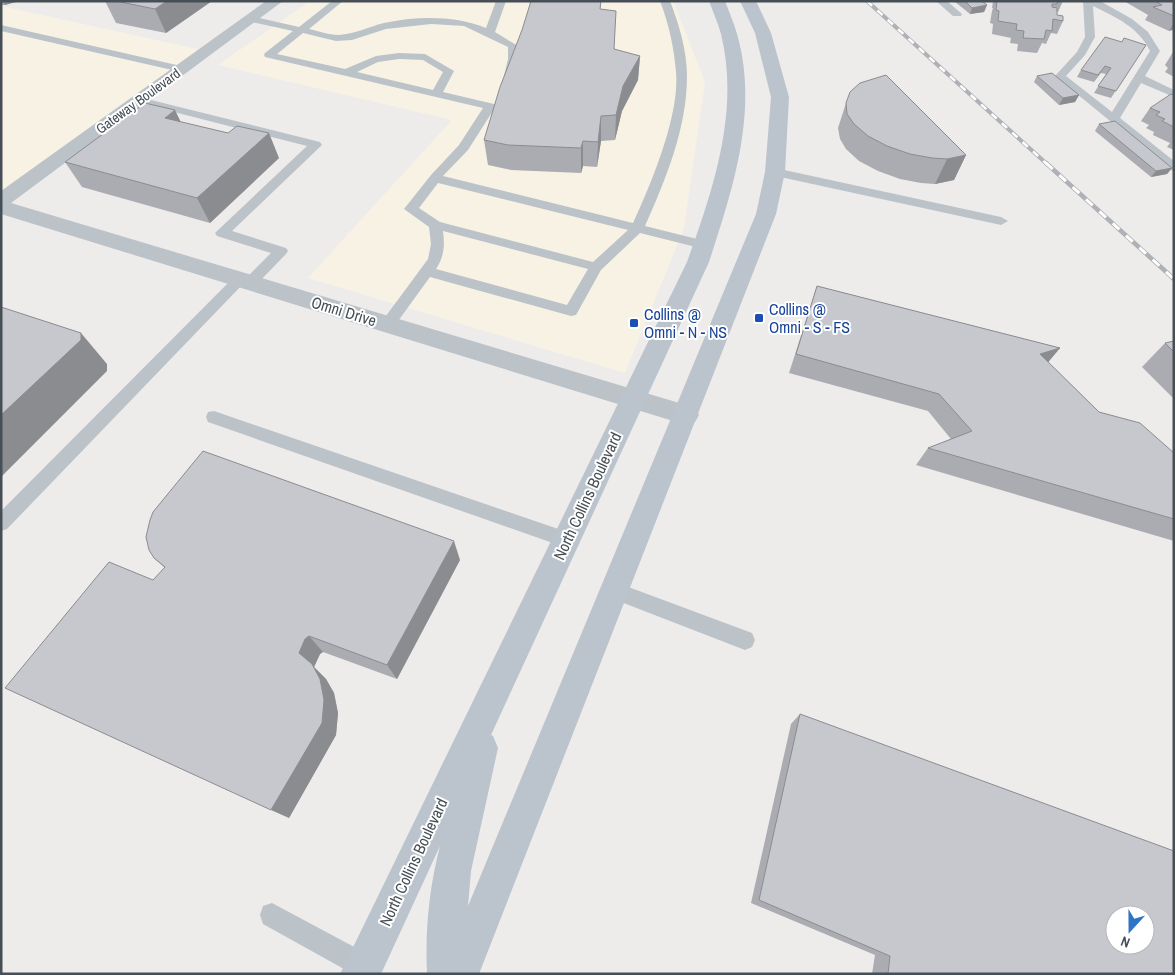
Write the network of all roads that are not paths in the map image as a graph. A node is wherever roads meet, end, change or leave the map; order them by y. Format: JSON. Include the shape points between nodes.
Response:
{"nodes":[{"id":1,"x":276,"y":1,"type":"edge"},
{"id":2,"x":338,"y":1,"type":"edge"},
{"id":3,"x":501,"y":1,"type":"edge"},
{"id":4,"x":665,"y":1,"type":"edge"},
{"id":5,"x":717,"y":1,"type":"edge"},
{"id":6,"x":748,"y":1,"type":"edge"},
{"id":7,"x":762,"y":1,"type":"edge"},
{"id":8,"x":941,"y":1,"type":"edge"},
{"id":9,"x":1090,"y":1,"type":"edge"},
{"id":10,"x":957,"y":14,"type":"dead end"},
{"id":11,"x":251,"y":19,"type":"junction"},
{"id":12,"x":1,"y":28,"type":"edge"},
{"id":13,"x":301,"y":30,"type":"junction"},
{"id":14,"x":489,"y":33,"type":"junction"},
{"id":15,"x":763,"y":33,"type":"junction"},
{"id":16,"x":181,"y":70,"type":"junction"},
{"id":17,"x":348,"y":72,"type":"junction"},
{"id":18,"x":1140,"y":77,"type":"junction"},
{"id":19,"x":507,"y":84,"type":"edge"},
{"id":20,"x":437,"y":93,"type":"junction"},
{"id":21,"x":1174,"y":94,"type":"edge"},
{"id":22,"x":139,"y":100,"type":"junction"},
{"id":23,"x":1113,"y":119,"type":"junction"},
{"id":24,"x":1174,"y":167,"type":"edge"},
{"id":25,"x":775,"y":172,"type":"junction"},
{"id":26,"x":435,"y":178,"type":"junction"},
{"id":27,"x":1,"y":201,"type":"edge"},
{"id":28,"x":1,"y":207,"type":"edge"},
{"id":29,"x":1001,"y":221,"type":"dead end"},
{"id":30,"x":435,"y":224,"type":"junction"},
{"id":31,"x":637,"y":229,"type":"junction"},
{"id":32,"x":704,"y":245,"type":"junction"},
{"id":33,"x":596,"y":267,"type":"junction"},
{"id":34,"x":428,"y":272,"type":"junction"},
{"id":35,"x":245,"y":281,"type":"junction"},
{"id":36,"x":388,"y":324,"type":"junction"},
{"id":37,"x":632,"y":399,"type":"junction"},
{"id":38,"x":686,"y":415,"type":"junction"},
{"id":39,"x":214,"y":417,"type":"dead end"},
{"id":40,"x":1,"y":523,"type":"edge"},
{"id":41,"x":567,"y":540,"type":"junction"},
{"id":42,"x":615,"y":591,"type":"junction"},
{"id":43,"x":745,"y":640,"type":"dead end"},
{"id":44,"x":493,"y":695,"type":"junction"},
{"id":45,"x":272,"y":915,"type":"dead end"},
{"id":46,"x":362,"y":970,"type":"edge"},
{"id":47,"x":447,"y":974,"type":"edge"},
{"id":48,"x":459,"y":974,"type":"edge"}],
"edges":[{"from":1,"to":11,"type":"street","name":"Gateway Boulevard"},
{"from":2,"to":13,"type":"lane"},
{"from":3,"to":14,"type":"lane"},
{"from":4,"to":31,"type":"lane","via":[[674,24],[682,74],[679,109],[659,181]]},
{"from":5,"to":32,"type":"main road","name":"North Collins Boulevard","via":[[734,58],[737,99],[730,162]]},
{"from":6,"to":15,"type":"main road"},
{"from":7,"to":15,"type":"main road"},
{"from":8,"to":10,"type":"lane"},
{"from":9,"to":18,"type":"lane","via":[[1152,41],[1155,51]]},
{"from":9,"to":23,"type":"lane","via":[[1090,37],[1081,53],[1060,76]]},
{"from":11,"to":13,"type":"lane"},
{"from":11,"to":16,"type":"street","name":"Gateway Boulevard"},
{"from":12,"to":16,"type":"lane"},
{"from":13,"to":14,"type":"lane","via":[[336,38],[352,37],[385,26],[430,22],[466,23]]},
{"from":13,"to":17,"type":"lane","via":[[269,55]]},
{"from":14,"to":19,"type":"lane","via":[[513,46],[514,59]]},
{"from":15,"to":25,"type":"main road","via":[[780,97]]},
{"from":16,"to":22,"type":"street","name":"Gateway Boulevard"},
{"from":17,"to":20,"type":"lane"},
{"from":17,"to":20,"type":"lane","via":[[376,59],[425,57],[449,71]]},
{"from":18,"to":21,"type":"lane"},
{"from":18,"to":23,"type":"lane"},
{"from":20,"to":26,"type":"lane","via":[[493,102],[464,146]]},
{"from":22,"to":27,"type":"street","name":"Gateway Boulevard"},
{"from":22,"to":35,"type":"lane","via":[[316,145],[222,233],[281,251]]},
{"from":23,"to":24,"type":"lane"},
{"from":25,"to":29,"type":"lane"},
{"from":25,"to":38,"type":"main road","via":[[766,214]]},
{"from":26,"to":30,"type":"lane","via":[[411,209]]},
{"from":26,"to":31,"type":"lane"},
{"from":28,"to":35,"type":"street","name":"Omni Drive"},
{"from":30,"to":33,"type":"lane"},
{"from":30,"to":34,"type":"lane","via":[[438,251]]},
{"from":31,"to":32,"type":"lane"},
{"from":31,"to":33,"type":"lane"},
{"from":32,"to":37,"type":"main road","name":"North Collins Boulevard","via":[[669,326]]},
{"from":33,"to":34,"type":"lane","via":[[571,311]]},
{"from":34,"to":36,"type":"lane"},
{"from":35,"to":36,"type":"street","name":"Omni Drive"},
{"from":35,"to":40,"type":"lane"},
{"from":36,"to":37,"type":"street","name":"Omni Drive"},
{"from":37,"to":38,"type":"street","name":"Omni Drive"},
{"from":37,"to":41,"type":"main road","name":"North Collins Boulevard"},
{"from":38,"to":42,"type":"main road"},
{"from":39,"to":41,"type":"lane"},
{"from":41,"to":44,"type":"main road","name":"North Collins Boulevard"},
{"from":42,"to":43,"type":"lane"},
{"from":42,"to":48,"type":"main road"},
{"from":44,"to":46,"type":"main road","name":"North Collins Boulevard"},
{"from":44,"to":47,"type":"main road","via":[[452,871],[446,942]]},
{"from":45,"to":46,"type":"lane"}]}
